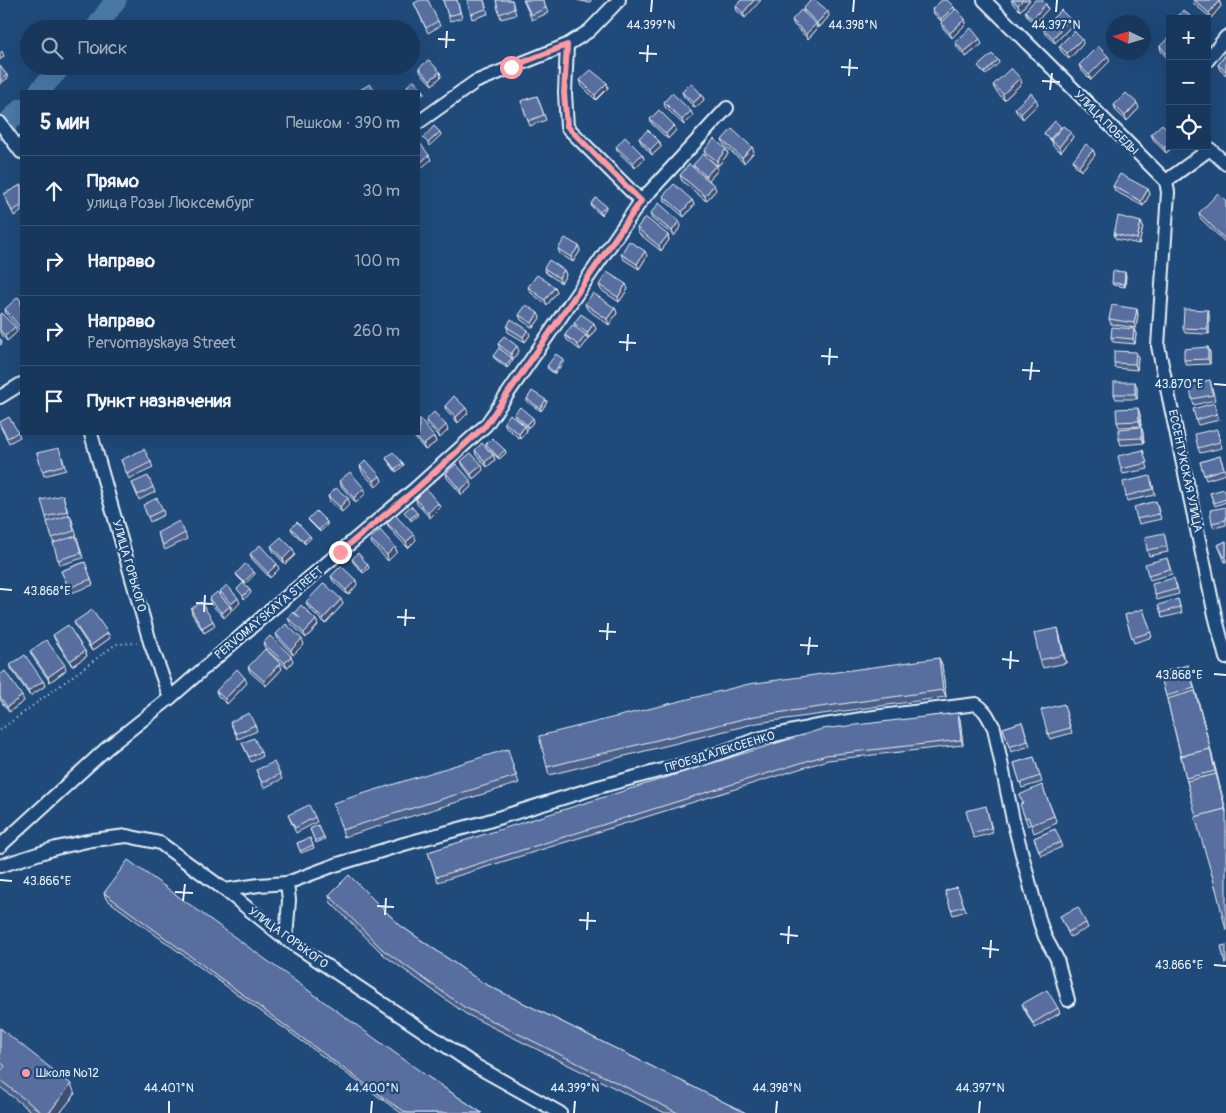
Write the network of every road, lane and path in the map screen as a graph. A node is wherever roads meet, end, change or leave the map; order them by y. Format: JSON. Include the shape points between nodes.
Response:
{"nodes":[{"id":1,"x":619,"y":0,"type":"edge"},
{"id":2,"x":984,"y":0,"type":"edge"},
{"id":3,"x":1226,"y":37,"type":"edge"},
{"id":4,"x":567,"y":45,"type":"junction"},
{"id":5,"x":1208,"y":60,"type":"edge"},
{"id":6,"x":727,"y":108,"type":"dead end"},
{"id":7,"x":420,"y":121,"type":"edge"},
{"id":8,"x":0,"y":123,"type":"edge"},
{"id":9,"x":1211,"y":148,"type":"edge"},
{"id":10,"x":1205,"y":150,"type":"edge"},
{"id":11,"x":20,"y":151,"type":"edge"},
{"id":12,"x":1226,"y":164,"type":"edge"},
{"id":13,"x":1167,"y":187,"type":"junction"},
{"id":14,"x":641,"y":201,"type":"junction"},
{"id":15,"x":20,"y":385,"type":"edge"},
{"id":16,"x":0,"y":396,"type":"edge"},
{"id":17,"x":91,"y":435,"type":"edge"},
{"id":18,"x":150,"y":642,"type":"junction"},
{"id":19,"x":1226,"y":658,"type":"edge"},
{"id":20,"x":170,"y":698,"type":"junction"},
{"id":21,"x":0,"y":730,"type":"edge"},
{"id":22,"x":0,"y":846,"type":"edge"},
{"id":23,"x":0,"y":866,"type":"edge"},
{"id":24,"x":288,"y":883,"type":"junction"},
{"id":25,"x":225,"y":890,"type":"junction"},
{"id":26,"x":286,"y":939,"type":"junction"},
{"id":27,"x":1068,"y":1000,"type":"dead end"},
{"id":28,"x":560,"y":1113,"type":"edge"}],
"edges":[{"from":1,"to":4,"type":"street","via":[[589,31]]},
{"from":2,"to":13,"type":"street","name":"УЛИЦА ПОБЕДЫ"},
{"from":3,"to":5,"type":"street"},
{"from":4,"to":7,"type":"street","via":[[474,82]]},
{"from":4,"to":14,"type":"street","via":[[564,93],[567,126]]},
{"from":6,"to":14,"type":"street","name":"PERVOMAYSKAYA STREET"},
{"from":8,"to":11,"type":"street"},
{"from":9,"to":12,"type":"street"},
{"from":10,"to":13,"type":"street"},
{"from":13,"to":19,"type":"street","name":"ЕССЕНТУКСКАЯ УЛИЦА","via":[[1158,346]]},
{"from":14,"to":20,"type":"street","name":"PERVOMAYSKAYA STREET","via":[[486,425],[416,489]]},
{"from":15,"to":16,"type":"street"},
{"from":17,"to":18,"type":"street","name":"УЛИЦА ГОРЬКОГО"},
{"from":18,"to":20,"type":"street","name":"УЛИЦА ГОРЬКОГО"},
{"from":18,"to":21,"type":"path","via":[[116,644]]},
{"from":20,"to":22,"type":"street","name":"PERVOMAYSKAYA STREET","via":[[107,748]]},
{"from":23,"to":25,"type":"street","name":"УЛИЦА ГОРЬКОГО","via":[[56,848],[127,836],[160,843]]},
{"from":24,"to":25,"type":"street","name":"ПРОЕЗД АЛЕКСЕЕНКО"},
{"from":24,"to":26,"type":"street"},
{"from":24,"to":27,"type":"street","name":"ПРОЕЗД АЛЕКСЕЕНКО","via":[[404,844],[700,760],[757,739],[812,727],[976,704],[988,715],[994,728],[1013,820],[1040,923],[1057,959]]},
{"from":25,"to":26,"type":"street","name":"УЛИЦА ГОРЬКОГО"},
{"from":26,"to":28,"type":"street","name":"УЛИЦА ГОРЬКОГО","via":[[476,1066]]}]}
